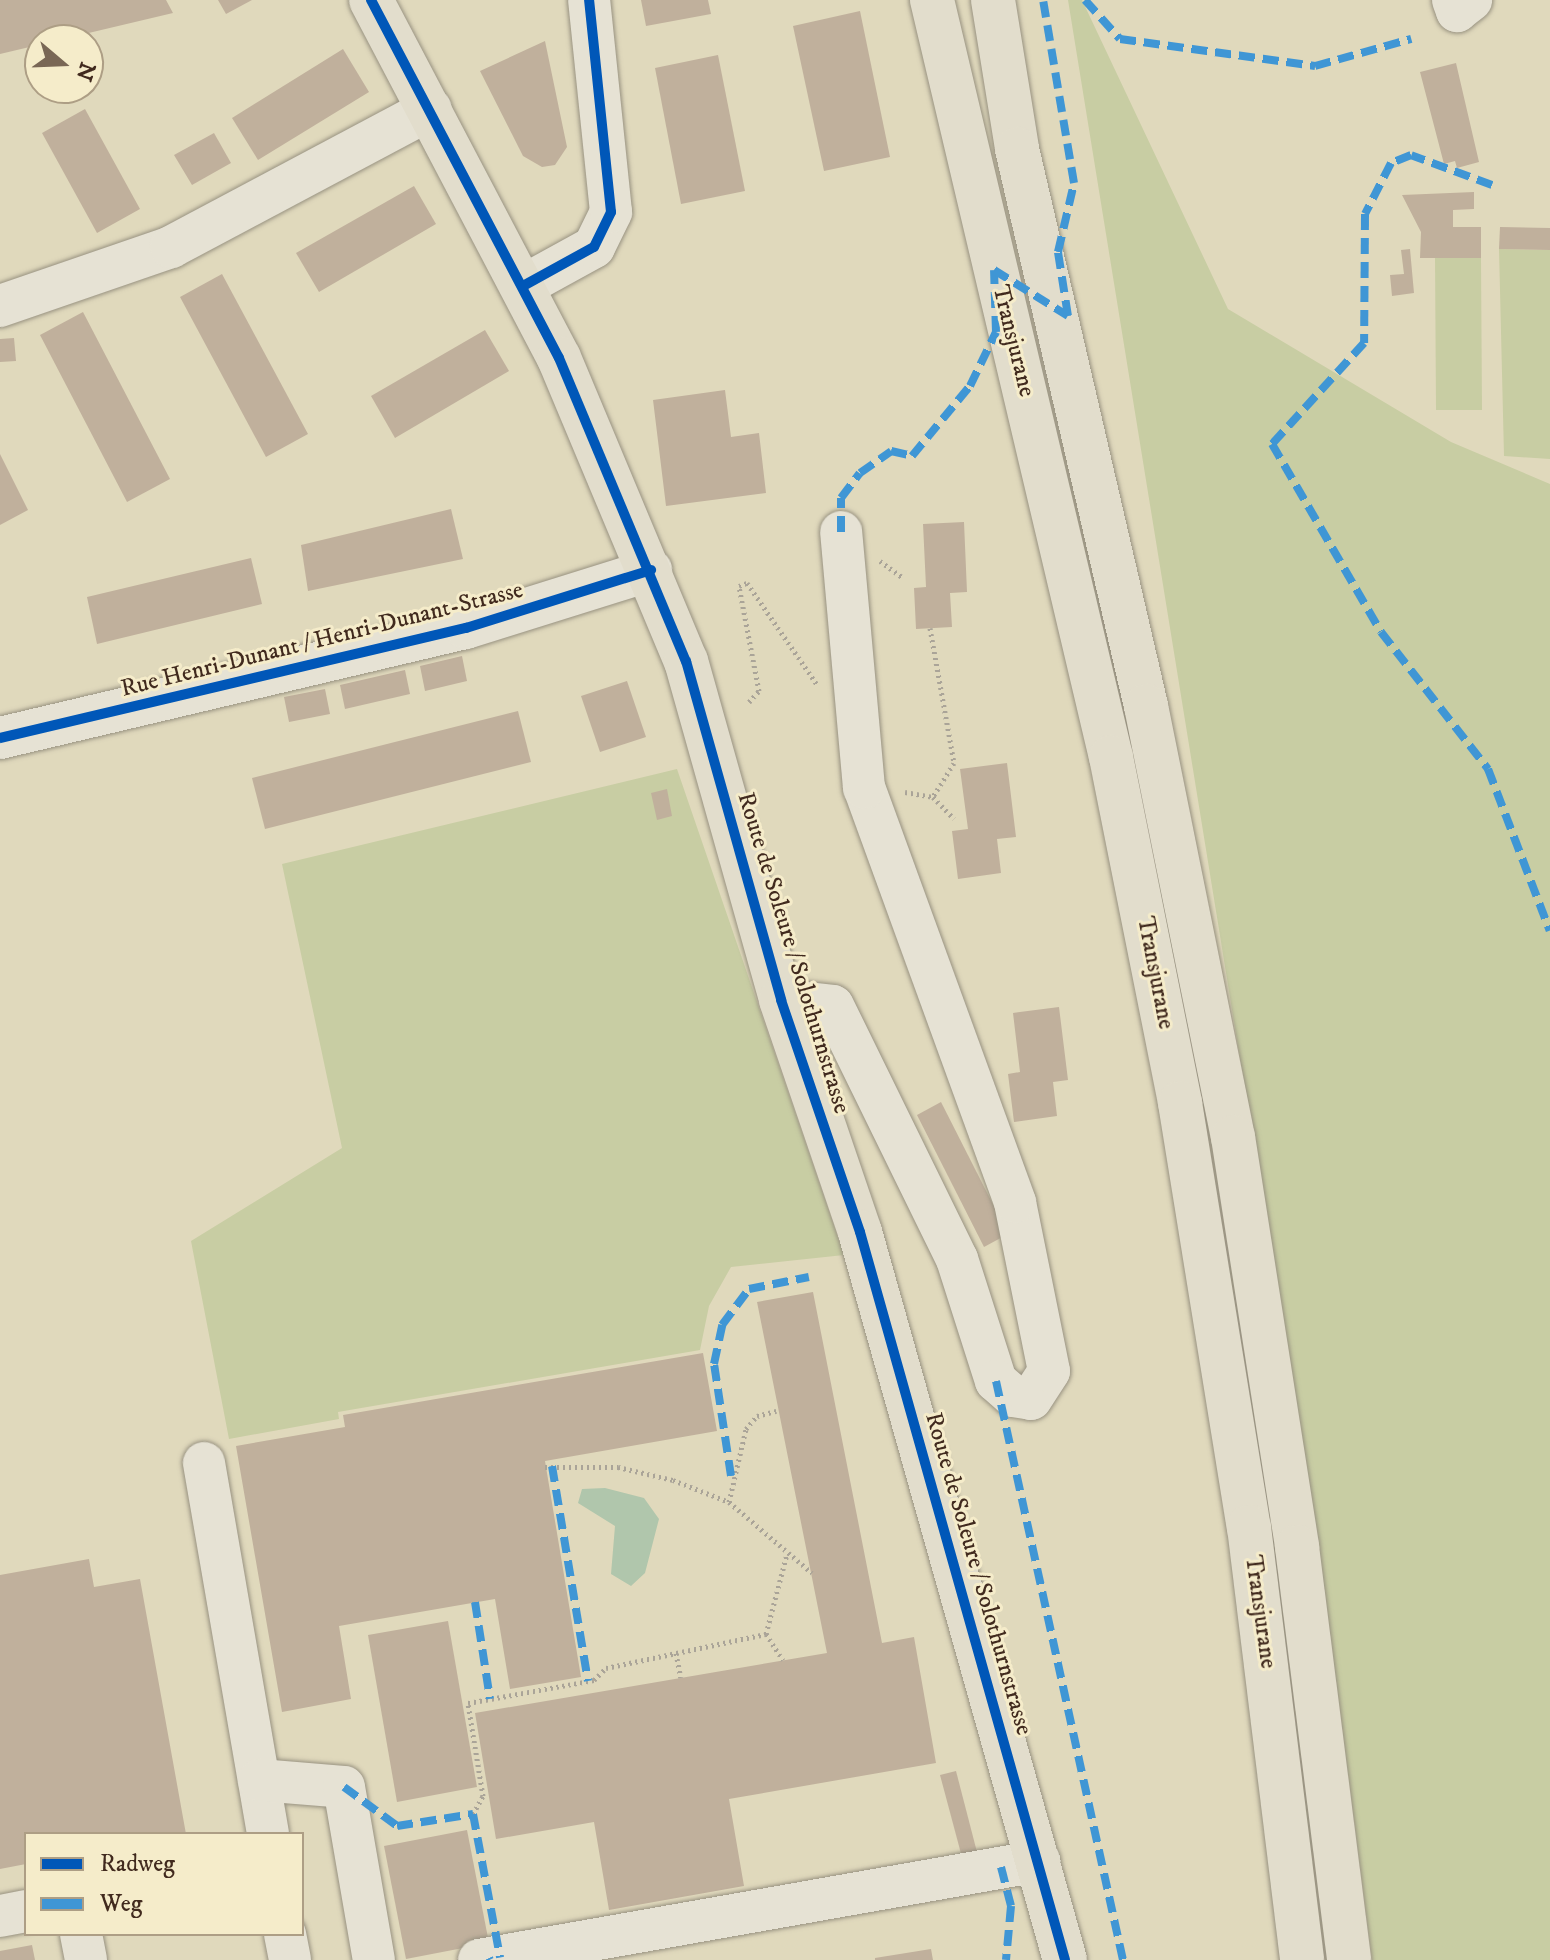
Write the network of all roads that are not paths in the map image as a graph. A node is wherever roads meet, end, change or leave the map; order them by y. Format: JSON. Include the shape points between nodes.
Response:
{"nodes":[{"id":1,"x":371,"y":0,"type":"edge"},
{"id":2,"x":589,"y":0,"type":"edge"},
{"id":3,"x":932,"y":0,"type":"edge"},
{"id":4,"x":993,"y":0,"type":"edge"},
{"id":5,"x":1453,"y":0,"type":"edge"},
{"id":6,"x":1471,"y":0,"type":"edge"},
{"id":7,"x":431,"y":109,"type":"junction"},
{"id":8,"x":523,"y":286,"type":"junction"},
{"id":9,"x":0,"y":306,"type":"edge"},
{"id":10,"x":841,"y":532,"type":"dead end"},
{"id":11,"x":651,"y":570,"type":"junction"},
{"id":12,"x":0,"y":738,"type":"edge"},
{"id":13,"x":781,"y":1000,"type":"junction"},
{"id":14,"x":204,"y":1463,"type":"dead end"},
{"id":15,"x":259,"y":1780,"type":"junction"},
{"id":16,"x":268,"y":1832,"type":"edge"},
{"id":17,"x":1039,"y":1861,"type":"junction"},
{"id":18,"x":24,"y":1911,"type":"edge"},
{"id":19,"x":0,"y":1916,"type":"edge"},
{"id":20,"x":81,"y":1936,"type":"edge"},
{"id":21,"x":285,"y":1936,"type":"edge"},
{"id":22,"x":86,"y":1960,"type":"edge"},
{"id":23,"x":290,"y":1960,"type":"edge"},
{"id":24,"x":374,"y":1960,"type":"edge"},
{"id":25,"x":479,"y":1960,"type":"edge"},
{"id":26,"x":1065,"y":1960,"type":"edge"},
{"id":27,"x":1302,"y":1960,"type":"edge"},
{"id":28,"x":1349,"y":1960,"type":"edge"}],
"edges":[{"from":1,"to":7,"type":"main road","name":"Route de Soleure / Solothurnstrasse"},
{"from":2,"to":8,"type":"street","via":[[611,212],[594,247]]},
{"from":3,"to":27,"type":"main road","name":"Transjurane","via":[[1111,757],[1180,1103],[1249,1527]]},
{"from":4,"to":28,"type":"main road","name":"Transjurane","via":[[1017,149],[1146,706],[1233,1137],[1297,1547]]},
{"from":5,"to":6,"type":"street","via":[[1457,11]]},
{"from":7,"to":8,"type":"main road","name":"Route de Soleure / Solothurnstrasse"},
{"from":7,"to":9,"type":"street","via":[[171,247]]},
{"from":8,"to":11,"type":"main road","name":"Route de Soleure / Solothurnstrasse"},
{"from":10,"to":13,"type":"street","name":"Route de Soleure / Solothurnstrasse","via":[[864,788],[909,927],[1015,1202],[1049,1371],[1031,1399],[1013,1396],[996,1381],[957,1259],[833,1006]]},
{"from":11,"to":12,"type":"street","name":"Rue Henri-Dunant / Henri-Dunant-Strasse","via":[[466,628]]},
{"from":11,"to":13,"type":"main road","name":"Route de Soleure / Solothurnstrasse","via":[[686,661]]},
{"from":13,"to":17,"type":"main road","name":"Route de Soleure / Solothurnstrasse","via":[[860,1232]]},
{"from":14,"to":15,"type":"street"},
{"from":15,"to":16,"type":"street"},
{"from":15,"to":24,"type":"street","via":[[344,1787]]},
{"from":17,"to":25,"type":"street"},
{"from":17,"to":26,"type":"main road","name":"Route de Soleure / Solothurnstrasse"},
{"from":18,"to":19,"type":"street"},
{"from":20,"to":22,"type":"street"},
{"from":21,"to":23,"type":"street"}]}
